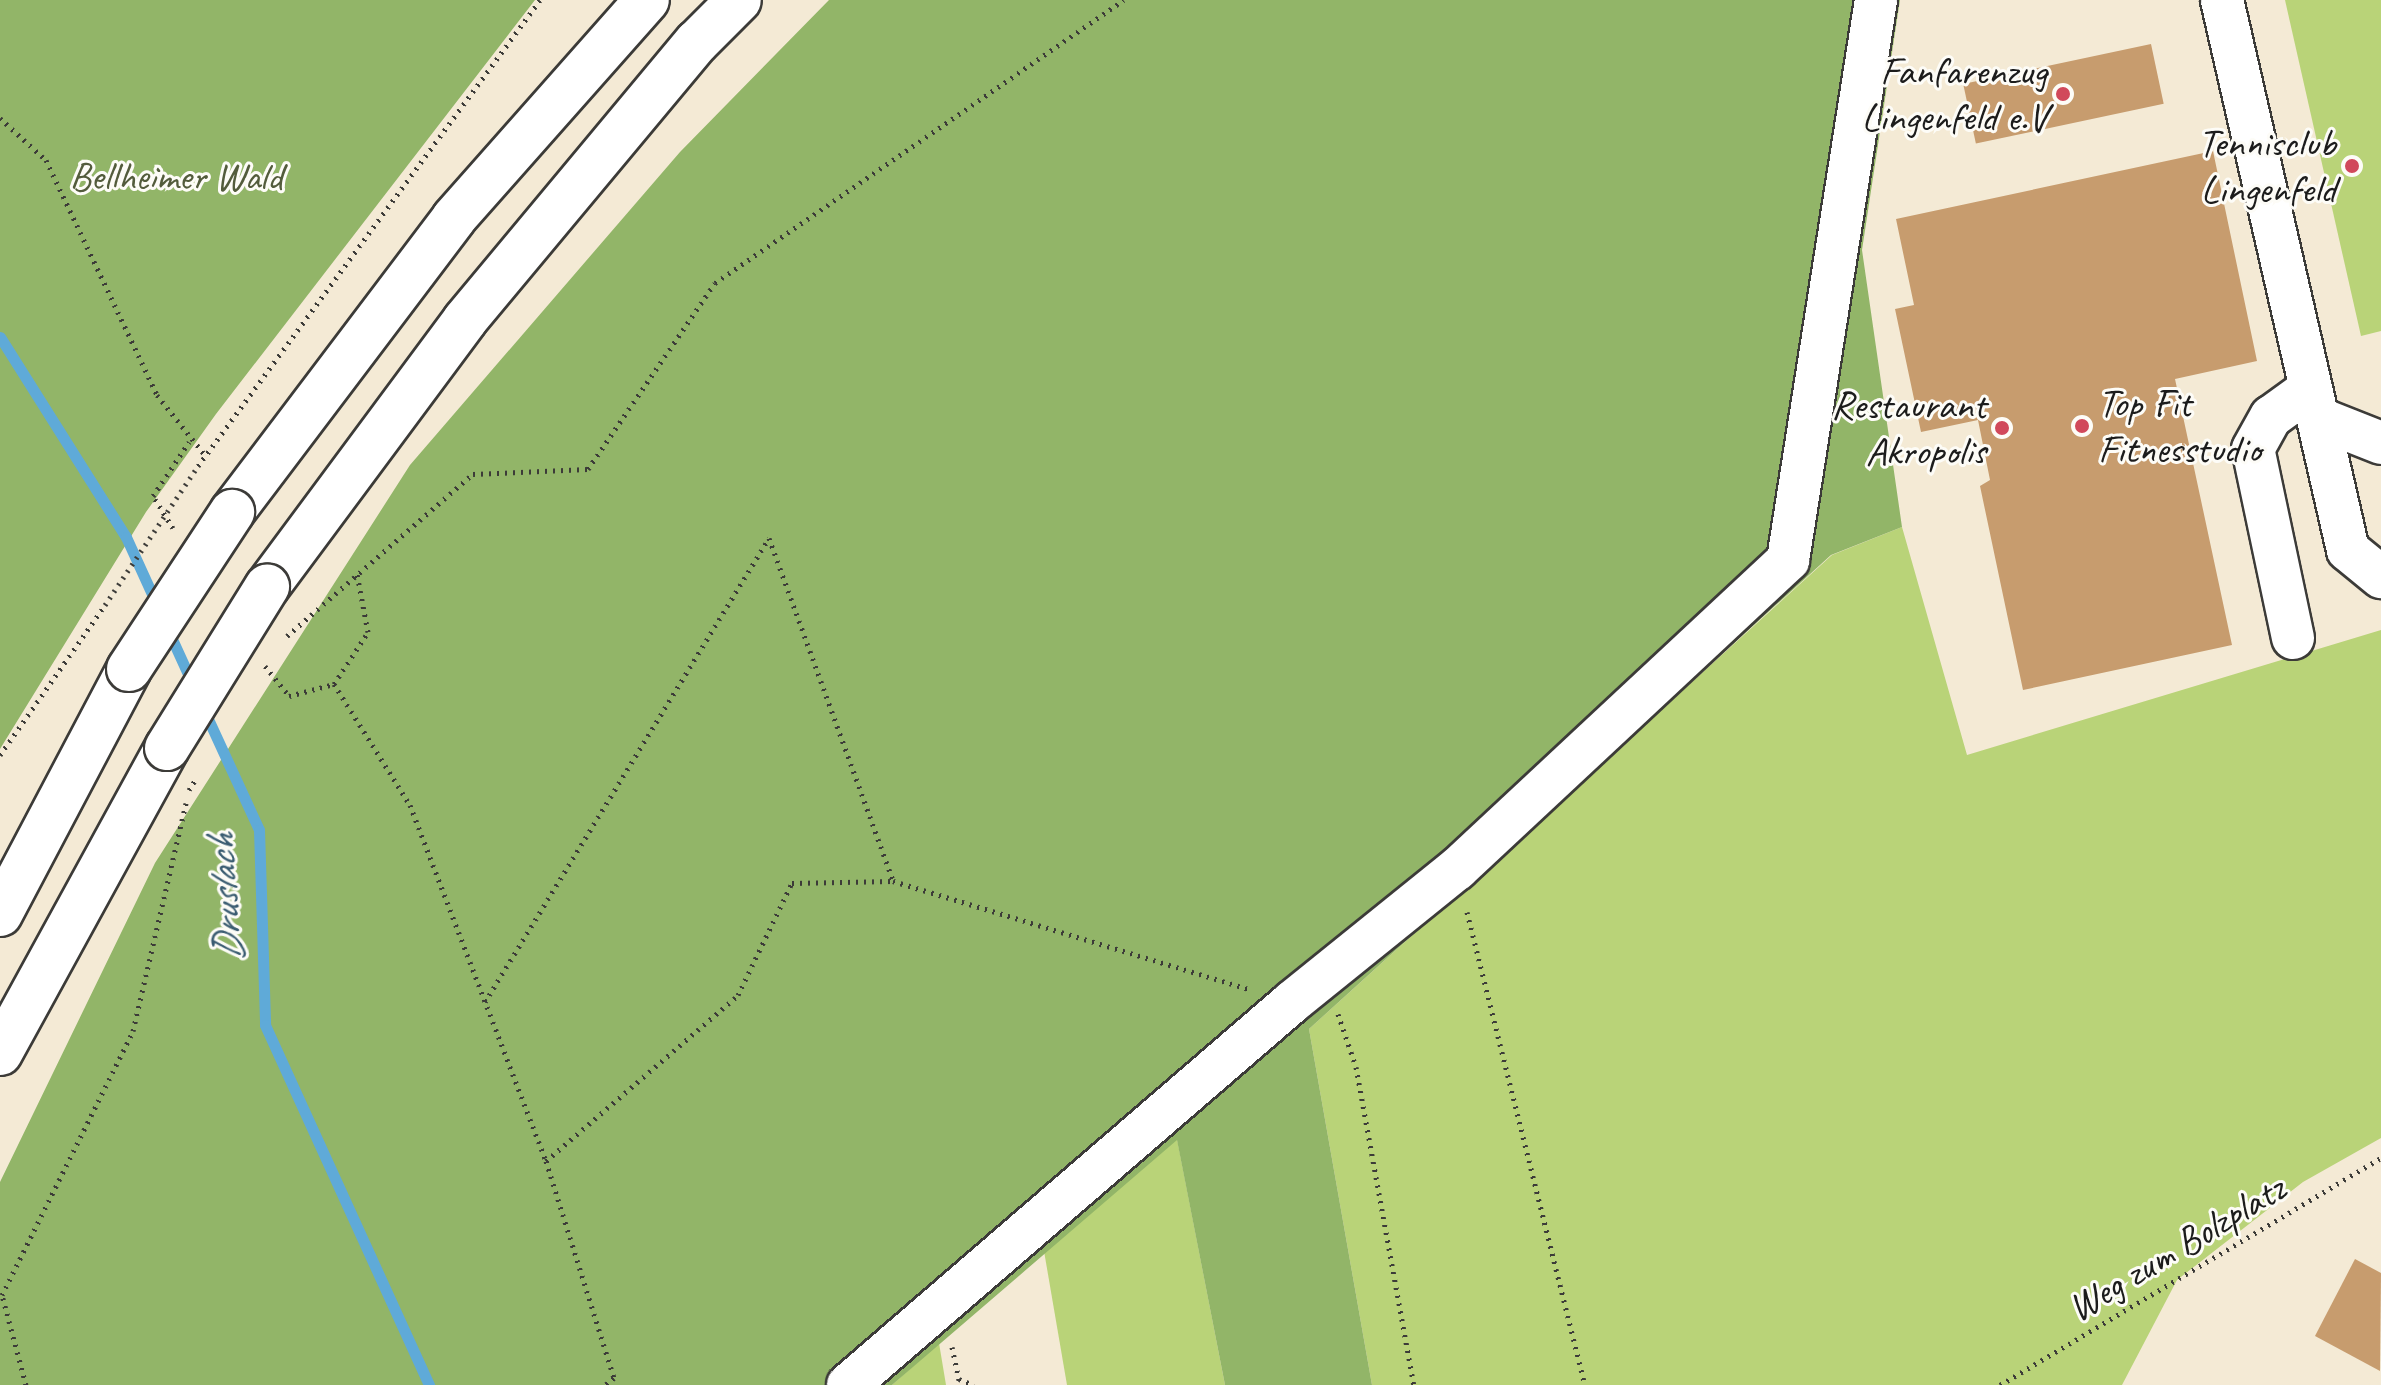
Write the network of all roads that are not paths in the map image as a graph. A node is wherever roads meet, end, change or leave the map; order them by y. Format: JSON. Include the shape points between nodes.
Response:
{"nodes":[{"id":1,"x":647,"y":0,"type":"edge"},
{"id":2,"x":739,"y":0,"type":"edge"},
{"id":3,"x":1876,"y":0,"type":"edge"},
{"id":4,"x":2222,"y":0,"type":"edge"},
{"id":5,"x":2315,"y":403,"type":"junction"},
{"id":6,"x":2381,"y":443,"type":"edge"},
{"id":7,"x":2381,"y":577,"type":"edge"},
{"id":8,"x":2293,"y":638,"type":"dead end"},
{"id":9,"x":0,"y":914,"type":"edge"},
{"id":10,"x":0,"y":1053,"type":"edge"},
{"id":11,"x":848,"y":1385,"type":"edge"}],
"edges":[{"from":1,"to":9,"type":"highway","bridge":true,"via":[[454,218],[232,512],[129,669]]},
{"from":2,"to":10,"type":"highway","bridge":true,"via":[[697,42],[465,320],[267,587],[167,748]]},
{"from":3,"to":11,"type":"street","via":[[1788,560],[1457,869],[1292,1002]]},
{"from":4,"to":5,"type":"street"},
{"from":5,"to":6,"type":"street"},
{"from":5,"to":7,"type":"street","via":[[2348,550]]},
{"from":5,"to":8,"type":"street","via":[[2271,417],[2253,449]]}]}
